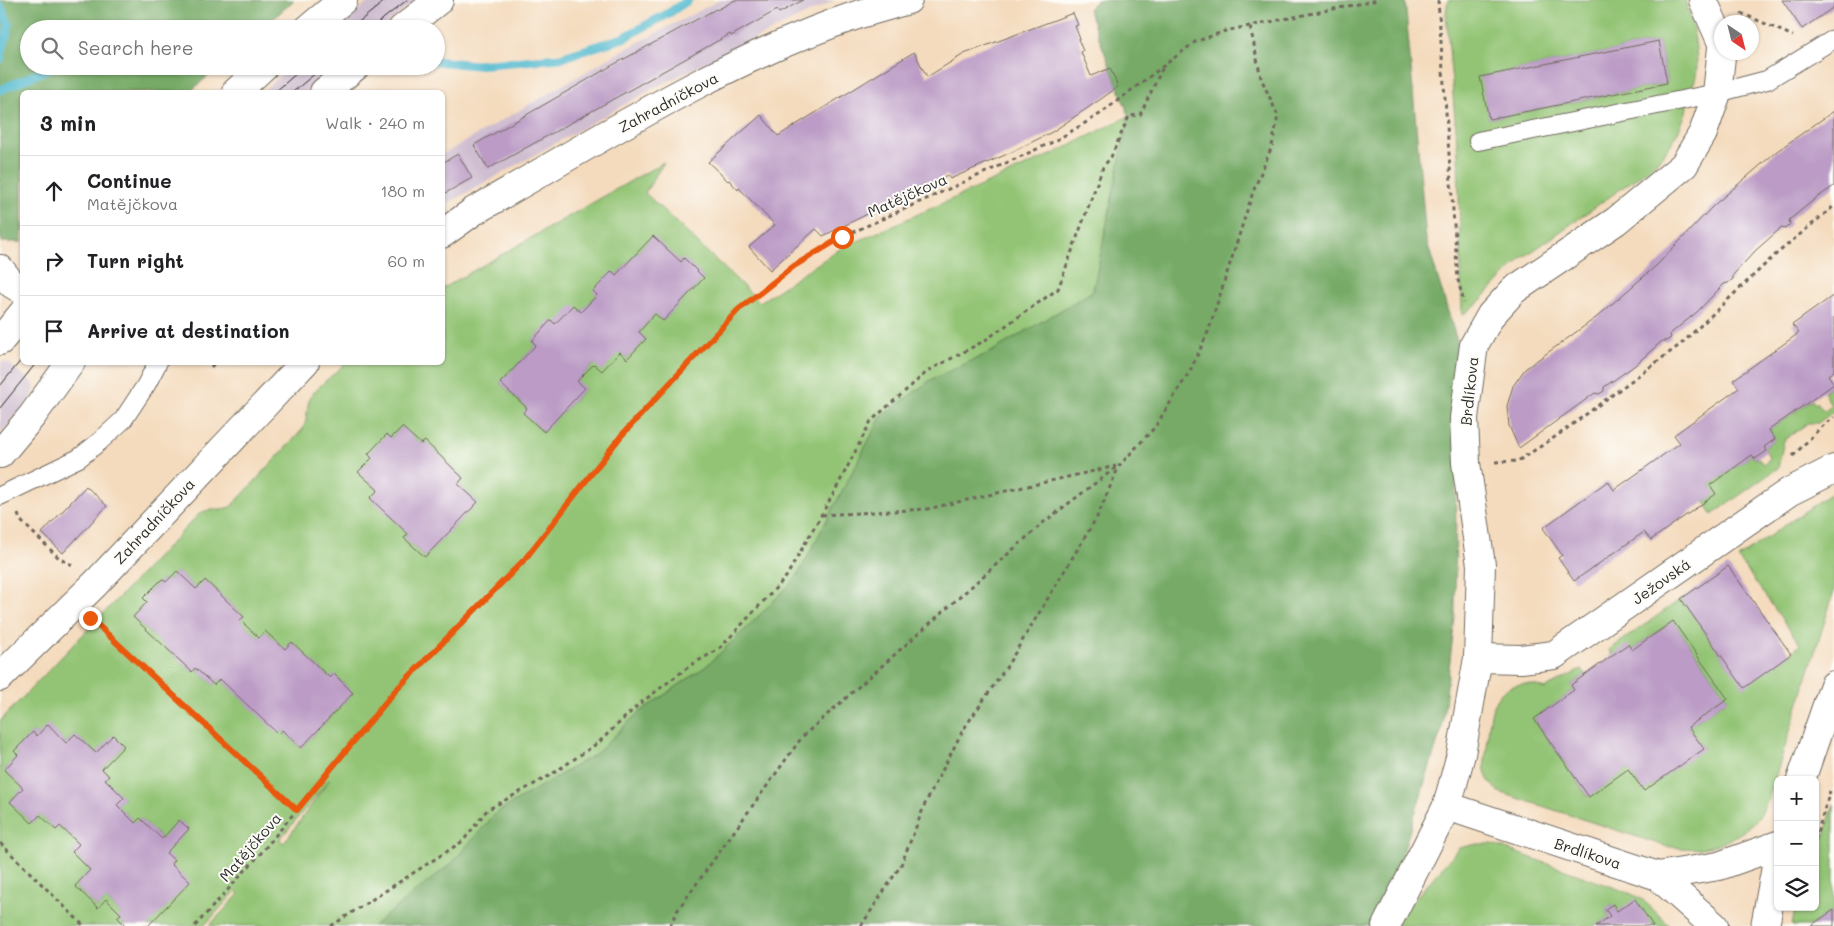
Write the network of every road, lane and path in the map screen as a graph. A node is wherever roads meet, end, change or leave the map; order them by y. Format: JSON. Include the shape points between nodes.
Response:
{"nodes":[{"id":1,"x":343,"y":0,"type":"edge"},
{"id":2,"x":439,"y":0,"type":"edge"},
{"id":3,"x":908,"y":0,"type":"edge"},
{"id":4,"x":1378,"y":0,"type":"edge"},
{"id":5,"x":1438,"y":0,"type":"edge"},
{"id":6,"x":1703,"y":0,"type":"edge"},
{"id":7,"x":1738,"y":12,"type":"dead end"},
{"id":8,"x":319,"y":20,"type":"edge"},
{"id":9,"x":413,"y":20,"type":"edge"},
{"id":10,"x":1714,"y":25,"type":"edge"},
{"id":11,"x":1250,"y":26,"type":"junction"},
{"id":12,"x":1827,"y":44,"type":"edge"},
{"id":13,"x":1721,"y":60,"type":"edge"},
{"id":14,"x":1165,"y":64,"type":"junction"},
{"id":15,"x":254,"y":75,"type":"edge"},
{"id":16,"x":345,"y":75,"type":"edge"},
{"id":17,"x":238,"y":90,"type":"edge"},
{"id":18,"x":326,"y":90,"type":"edge"},
{"id":19,"x":1717,"y":93,"type":"junction"},
{"id":20,"x":1478,"y":141,"type":"dead end"},
{"id":21,"x":1834,"y":206,"type":"edge"},
{"id":22,"x":445,"y":232,"type":"edge"},
{"id":23,"x":0,"y":269,"type":"edge"},
{"id":24,"x":1458,"y":280,"type":"dead end"},
{"id":25,"x":20,"y":289,"type":"edge"},
{"id":26,"x":20,"y":316,"type":"edge"},
{"id":27,"x":0,"y":341,"type":"edge"},
{"id":28,"x":69,"y":365,"type":"edge"},
{"id":29,"x":156,"y":365,"type":"edge"},
{"id":30,"x":302,"y":365,"type":"edge"},
{"id":31,"x":0,"y":454,"type":"edge"},
{"id":32,"x":1492,"y":462,"type":"dead end"},
{"id":33,"x":1119,"y":466,"type":"junction"},
{"id":34,"x":1834,"y":469,"type":"edge"},
{"id":35,"x":0,"y":496,"type":"edge"},
{"id":36,"x":822,"y":515,"type":"junction"},
{"id":37,"x":20,"y":520,"type":"dead end"},
{"id":38,"x":56,"y":554,"type":"dead end"},
{"id":39,"x":90,"y":618,"type":"dead end"},
{"id":40,"x":1478,"y":658,"type":"junction"},
{"id":41,"x":0,"y":677,"type":"edge"},
{"id":42,"x":1834,"y":685,"type":"edge"},
{"id":43,"x":1803,"y":776,"type":"edge"},
{"id":44,"x":1831,"y":786,"type":"dead end"},
{"id":45,"x":1447,"y":806,"type":"junction"},
{"id":46,"x":297,"y":810,"type":"junction"},
{"id":47,"x":1819,"y":826,"type":"edge"},
{"id":48,"x":0,"y":843,"type":"edge"},
{"id":49,"x":1774,"y":846,"type":"edge"},
{"id":50,"x":1776,"y":866,"type":"edge"},
{"id":51,"x":1658,"y":876,"type":"junction"},
{"id":52,"x":866,"y":918,"type":"junction"},
{"id":53,"x":84,"y":926,"type":"edge"},
{"id":54,"x":195,"y":926,"type":"edge"},
{"id":55,"x":331,"y":926,"type":"edge"},
{"id":56,"x":670,"y":926,"type":"edge"},
{"id":57,"x":860,"y":926,"type":"edge"},
{"id":58,"x":867,"y":926,"type":"edge"},
{"id":59,"x":1386,"y":926,"type":"edge"},
{"id":60,"x":1714,"y":926,"type":"edge"},
{"id":61,"x":1765,"y":926,"type":"edge"}],
"edges":[{"from":1,"to":8,"type":"street"},
{"from":2,"to":9,"type":"street"},
{"from":3,"to":22,"type":"street","name":"Zahradníčkova","via":[[860,14],[778,46],[683,92],[474,211]]},
{"from":4,"to":11,"type":"path","name":"Matějčkova"},
{"from":5,"to":24,"type":"path"},
{"from":6,"to":10,"type":"street"},
{"from":7,"to":12,"type":"path"},
{"from":11,"to":14,"type":"path","name":"Matějčkova","via":[[1225,30],[1195,42]]},
{"from":11,"to":33,"type":"path","via":[[1261,78],[1278,116],[1272,146],[1253,192],[1208,332],[1190,371],[1155,427]]},
{"from":12,"to":19,"type":"lane","via":[[1767,80]]},
{"from":13,"to":19,"type":"street","name":"Brdlíkova"},
{"from":14,"to":36,"type":"path","via":[[1140,115],[1129,116],[1111,157],[1103,167],[1058,289],[984,341],[928,371],[871,421]]},
{"from":14,"to":46,"type":"path","name":"Matějčkova","via":[[1100,114],[1054,141],[842,237],[794,266],[738,310],[621,436],[525,559],[395,691]]},
{"from":15,"to":17,"type":"street"},
{"from":16,"to":18,"type":"street"},
{"from":19,"to":20,"type":"lane"},
{"from":19,"to":40,"type":"street","name":"Brdlíkova","via":[[1703,133],[1684,165],[1616,221],[1514,290],[1491,315],[1474,344],[1464,418],[1466,463],[1481,565]]},
{"from":21,"to":32,"type":"path","via":[[1774,256],[1674,350],[1518,461]]},
{"from":23,"to":25,"type":"street"},
{"from":26,"to":27,"type":"street"},
{"from":28,"to":31,"type":"street"},
{"from":29,"to":35,"type":"lane","via":[[123,420],[99,442],[79,458]]},
{"from":30,"to":41,"type":"street","name":"Zahradníčkova","via":[[96,583]]},
{"from":33,"to":36,"type":"path","via":[[927,509]]},
{"from":33,"to":52,"type":"path","via":[[1097,517],[1007,666],[963,730],[924,804],[901,865]]},
{"from":33,"to":56,"type":"path","via":[[1044,522],[802,736],[677,911]]},
{"from":34,"to":40,"type":"street","name":"Ježovská","via":[[1789,492],[1554,654],[1521,659]]},
{"from":36,"to":55,"type":"path","via":[[786,577],[719,648],[638,705],[598,743],[549,776],[487,810],[463,841]]},
{"from":37,"to":38,"type":"path"},
{"from":39,"to":46,"type":"path"},
{"from":40,"to":45,"type":"street","name":"Brdlíkova","via":[[1461,754]]},
{"from":42,"to":43,"type":"street"},
{"from":44,"to":47,"type":"path"},
{"from":45,"to":51,"type":"street","name":"Brdlíkova"},
{"from":45,"to":59,"type":"street","name":"Brdlíkova"},
{"from":46,"to":54,"type":"path","name":"Matějčkova"},
{"from":48,"to":53,"type":"path"},
{"from":49,"to":51,"type":"street","via":[[1719,866]]},
{"from":50,"to":61,"type":"street"},
{"from":51,"to":60,"type":"street","name":"Brdlíkova"},
{"from":52,"to":57,"type":"path"},
{"from":52,"to":58,"type":"path"}]}
